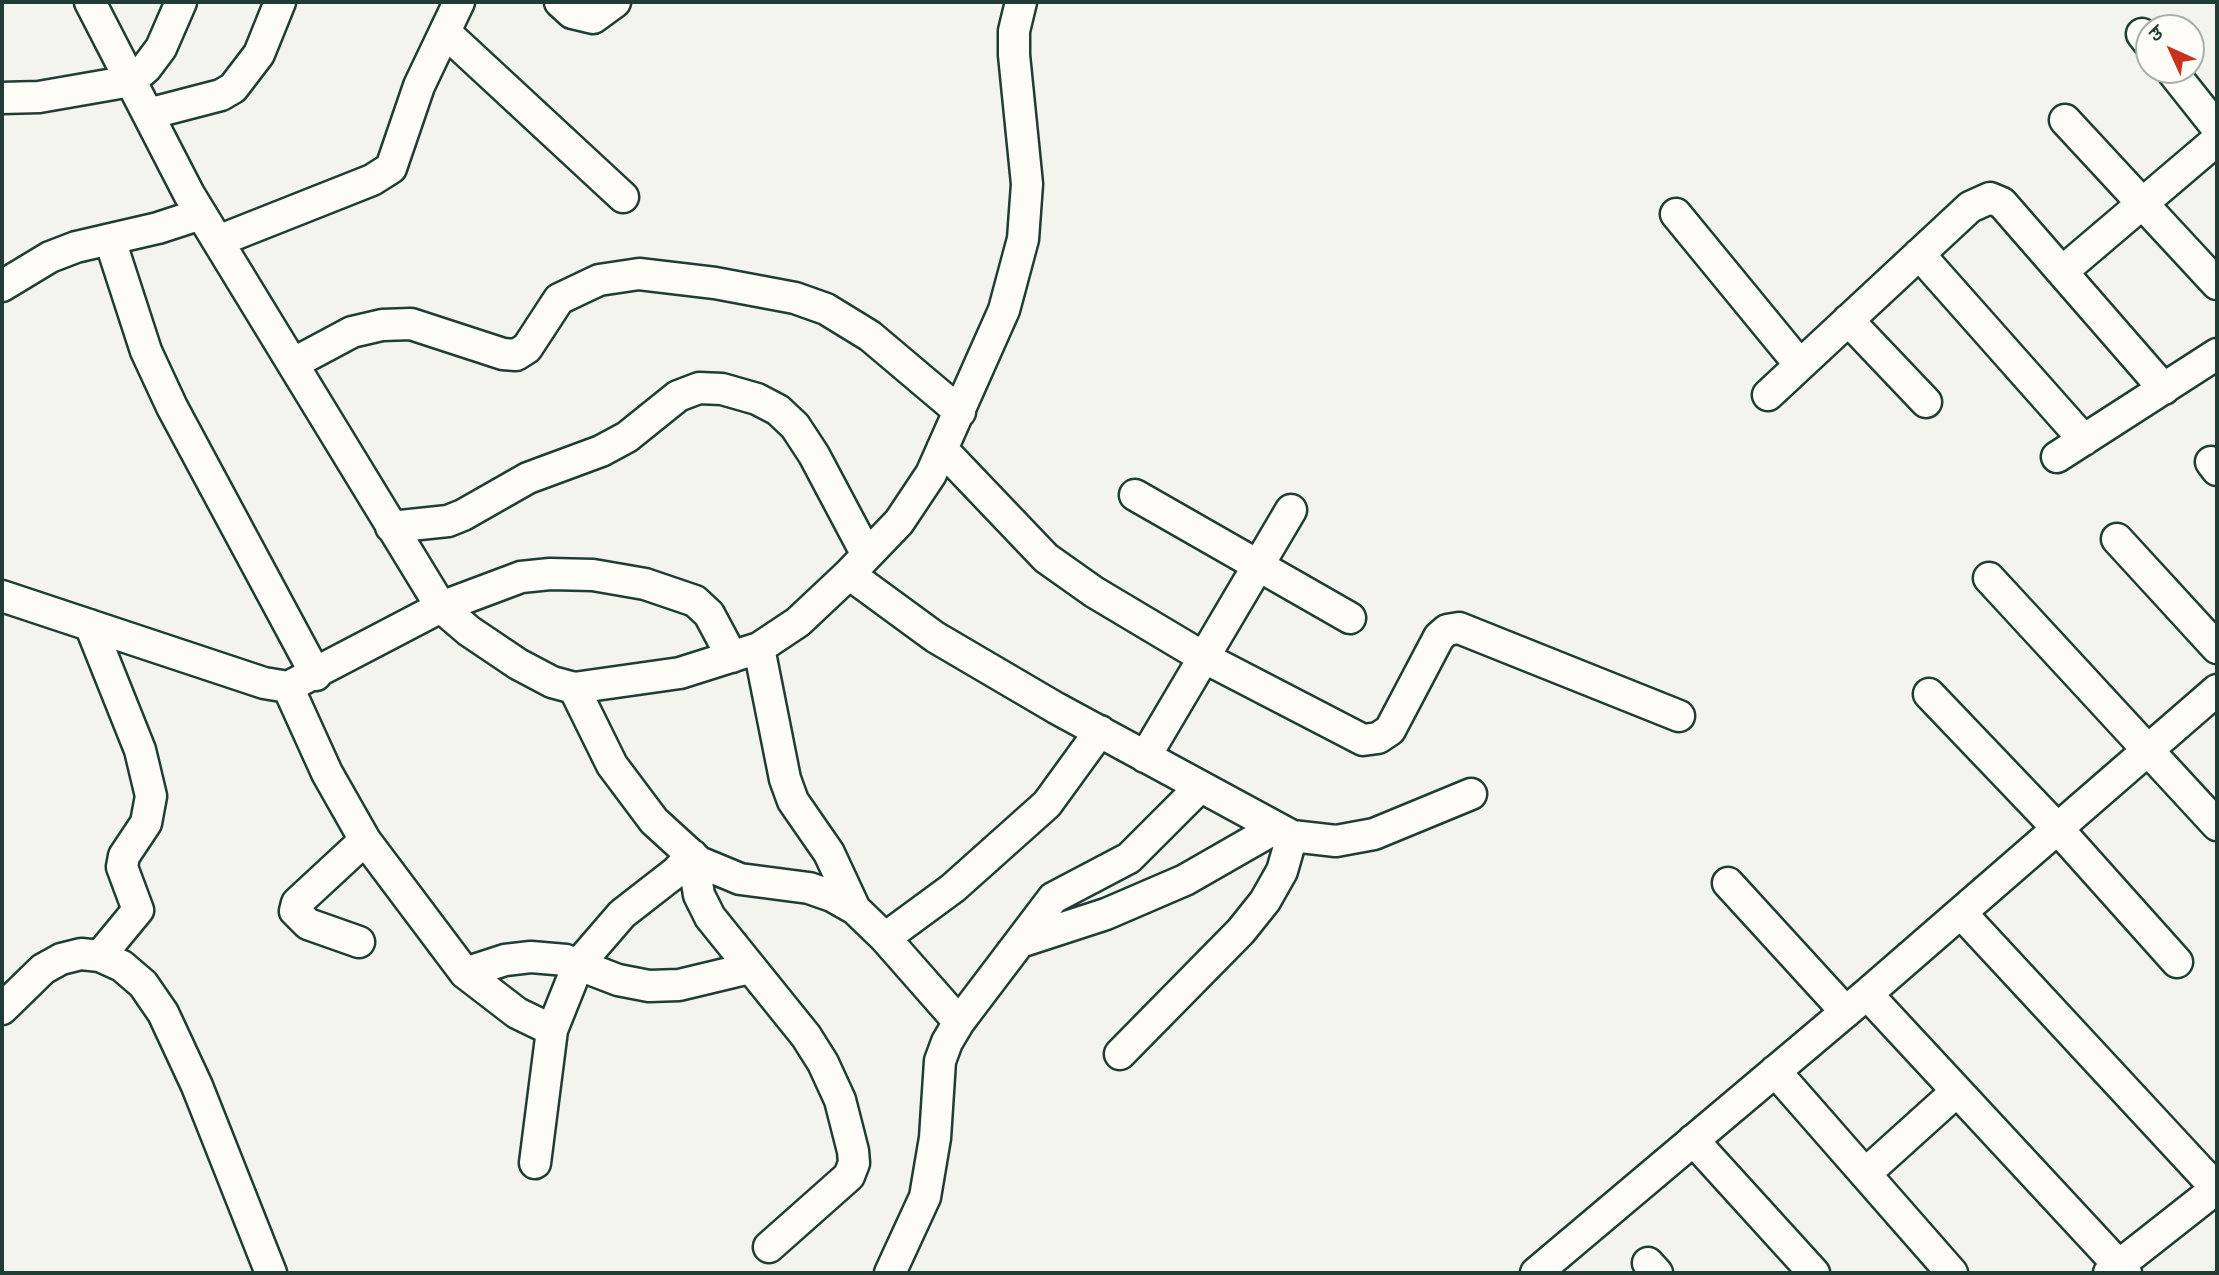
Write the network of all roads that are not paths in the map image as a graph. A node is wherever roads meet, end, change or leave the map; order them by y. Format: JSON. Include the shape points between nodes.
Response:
{"nodes":[{"id":1,"x":90,"y":2,"type":"edge"},
{"id":2,"x":181,"y":2,"type":"edge"},
{"id":3,"x":280,"y":2,"type":"edge"},
{"id":4,"x":560,"y":2,"type":"edge"},
{"id":5,"x":615,"y":2,"type":"edge"},
{"id":6,"x":1021,"y":2,"type":"edge"},
{"id":7,"x":447,"y":14,"type":"edge"},
{"id":8,"x":131,"y":81,"type":"junction"},
{"id":9,"x":2182,"y":84,"type":"edge"},
{"id":10,"x":2,"y":98,"type":"edge"},
{"id":11,"x":148,"y":114,"type":"junction"},
{"id":12,"x":2065,"y":120,"type":"dead end"},
{"id":13,"x":2217,"y":128,"type":"edge"},
{"id":14,"x":2217,"y":139,"type":"edge"},
{"id":15,"x":623,"y":197,"type":"dead end"},
{"id":16,"x":2143,"y":203,"type":"junction"},
{"id":17,"x":201,"y":214,"type":"junction"},
{"id":18,"x":1676,"y":214,"type":"dead end"},
{"id":19,"x":110,"y":240,"type":"junction"},
{"id":20,"x":218,"y":240,"type":"junction"},
{"id":21,"x":1919,"y":254,"type":"junction"},
{"id":22,"x":2063,"y":271,"type":"junction"},
{"id":23,"x":2217,"y":284,"type":"edge"},
{"id":24,"x":2,"y":286,"type":"edge"},
{"id":25,"x":1848,"y":320,"type":"junction"},
{"id":26,"x":2217,"y":354,"type":"edge"},
{"id":27,"x":293,"y":363,"type":"junction"},
{"id":28,"x":1800,"y":365,"type":"junction"},
{"id":29,"x":2164,"y":389,"type":"junction"},
{"id":30,"x":1768,"y":395,"type":"dead end"},
{"id":31,"x":1926,"y":402,"type":"dead end"},
{"id":32,"x":960,"y":412,"type":"junction"},
{"id":33,"x":2084,"y":440,"type":"junction"},
{"id":34,"x":942,"y":449,"type":"junction"},
{"id":35,"x":2057,"y":457,"type":"dead end"},
{"id":36,"x":1136,"y":495,"type":"dead end"},
{"id":37,"x":1291,"y":510,"type":"dead end"},
{"id":38,"x":391,"y":527,"type":"junction"},
{"id":39,"x":2117,"y":539,"type":"dead end"},
{"id":40,"x":858,"y":565,"type":"junction"},
{"id":41,"x":1257,"y":567,"type":"junction"},
{"id":42,"x":1989,"y":578,"type":"dead end"},
{"id":43,"x":2,"y":596,"type":"edge"},
{"id":44,"x":441,"y":607,"type":"junction"},
{"id":45,"x":1350,"y":618,"type":"dead end"},
{"id":46,"x":90,"y":625,"type":"junction"},
{"id":47,"x":2217,"y":648,"type":"edge"},
{"id":48,"x":745,"y":652,"type":"junction"},
{"id":49,"x":1203,"y":657,"type":"junction"},
{"id":50,"x":316,"y":675,"type":"junction"},
{"id":51,"x":288,"y":687,"type":"junction"},
{"id":52,"x":574,"y":688,"type":"junction"},
{"id":53,"x":2217,"y":691,"type":"edge"},
{"id":54,"x":1929,"y":694,"type":"dead end"},
{"id":55,"x":1679,"y":716,"type":"dead end"},
{"id":56,"x":1100,"y":732,"type":"junction"},
{"id":57,"x":2150,"y":749,"type":"junction"},
{"id":58,"x":1145,"y":757,"type":"junction"},
{"id":59,"x":1200,"y":788,"type":"junction"},
{"id":60,"x":1471,"y":794,"type":"dead end"},
{"id":61,"x":2217,"y":825,"type":"edge"},
{"id":62,"x":2057,"y":829,"type":"junction"},
{"id":63,"x":1283,"y":833,"type":"junction"},
{"id":64,"x":365,"y":840,"type":"junction"},
{"id":65,"x":696,"y":859,"type":"junction"},
{"id":66,"x":1728,"y":883,"type":"dead end"},
{"id":67,"x":855,"y":909,"type":"junction"},
{"id":68,"x":1961,"y":913,"type":"junction"},
{"id":69,"x":885,"y":938,"type":"junction"},
{"id":70,"x":1020,"y":942,"type":"junction"},
{"id":71,"x":359,"y":943,"type":"dead end"},
{"id":72,"x":100,"y":956,"type":"junction"},
{"id":73,"x":2177,"y":962,"type":"dead end"},
{"id":74,"x":578,"y":965,"type":"junction"},
{"id":75,"x":750,"y":968,"type":"junction"},
{"id":76,"x":465,"y":973,"type":"junction"},
{"id":77,"x":1856,"y":1003,"type":"junction"},
{"id":78,"x":2,"y":1010,"type":"edge"},
{"id":79,"x":959,"y":1023,"type":"junction"},
{"id":80,"x":552,"y":1030,"type":"junction"},
{"id":81,"x":1120,"y":1054,"type":"dead end"},
{"id":82,"x":1774,"y":1072,"type":"junction"},
{"id":83,"x":1957,"y":1091,"type":"junction"},
{"id":84,"x":1693,"y":1140,"type":"junction"},
{"id":85,"x":535,"y":1163,"type":"dead end"},
{"id":86,"x":1865,"y":1174,"type":"junction"},
{"id":87,"x":2217,"y":1189,"type":"edge"},
{"id":88,"x":769,"y":1247,"type":"dead end"},
{"id":89,"x":2118,"y":1271,"type":"edge"},
{"id":90,"x":271,"y":1273,"type":"edge"},
{"id":91,"x":890,"y":1273,"type":"edge"},
{"id":92,"x":1536,"y":1273,"type":"edge"},
{"id":93,"x":1814,"y":1273,"type":"edge"},
{"id":94,"x":1952,"y":1273,"type":"edge"}],
"edges":[{"from":1,"to":8,"type":"street"},
{"from":2,"to":8,"type":"street","via":[[161,48]]},
{"from":3,"to":11,"type":"street","via":[[259,54],[233,88]]},
{"from":4,"to":5,"type":"street","via":[[572,13],[593,18]]},
{"from":6,"to":32,"type":"street","via":[[1014,55],[1027,184],[1023,239],[1004,310]]},
{"from":7,"to":15,"type":"street"},
{"from":7,"to":20,"type":"street","via":[[391,168],[372,180]]},
{"from":8,"to":10,"type":"street","via":[[39,97]]},
{"from":8,"to":11,"type":"street"},
{"from":9,"to":13,"type":"street"},
{"from":11,"to":17,"type":"street"},
{"from":12,"to":16,"type":"street"},
{"from":14,"to":16,"type":"street"},
{"from":16,"to":22,"type":"street"},
{"from":16,"to":23,"type":"street"},
{"from":17,"to":19,"type":"street"},
{"from":17,"to":20,"type":"street"},
{"from":18,"to":28,"type":"street"},
{"from":19,"to":24,"type":"street","via":[[50,257]]},
{"from":19,"to":50,"type":"street","via":[[151,362]]},
{"from":20,"to":27,"type":"street"},
{"from":21,"to":22,"type":"street","via":[[1970,207],[1990,198],[2001,203]]},
{"from":21,"to":25,"type":"street"},
{"from":21,"to":33,"type":"street"},
{"from":22,"to":29,"type":"street"},
{"from":25,"to":28,"type":"street"},
{"from":25,"to":31,"type":"street"},
{"from":26,"to":29,"type":"street"},
{"from":27,"to":32,"type":"street","via":[[352,332],[382,324],[411,324],[516,355],[527,348],[559,299],[599,281],[639,274],[715,282],[827,309],[870,336]]},
{"from":27,"to":38,"type":"street"},
{"from":28,"to":30,"type":"street"},
{"from":29,"to":33,"type":"street"},
{"from":32,"to":34,"type":"street"},
{"from":33,"to":35,"type":"street"},
{"from":34,"to":40,"type":"street","via":[[899,522]]},
{"from":34,"to":49,"type":"street","via":[[1046,558],[1094,593]]},
{"from":36,"to":41,"type":"street"},
{"from":37,"to":41,"type":"street"},
{"from":38,"to":40,"type":"street","via":[[463,515],[528,478],[619,442],[678,396],[699,388],[722,389],[757,399],[795,426],[814,455]]},
{"from":38,"to":44,"type":"street"},
{"from":39,"to":47,"type":"street"},
{"from":40,"to":48,"type":"street","via":[[798,622]]},
{"from":40,"to":56,"type":"street","via":[[935,637]]},
{"from":41,"to":45,"type":"street"},
{"from":41,"to":49,"type":"street"},
{"from":42,"to":57,"type":"street"},
{"from":43,"to":46,"type":"street"},
{"from":44,"to":48,"type":"street","via":[[521,577],[593,575],[673,591],[695,601]]},
{"from":44,"to":50,"type":"street"},
{"from":44,"to":52,"type":"street","via":[[519,664]]},
{"from":46,"to":51,"type":"street"},
{"from":46,"to":72,"type":"street","via":[[140,750],[151,796],[146,823],[124,856],[122,867],[138,910]]},
{"from":48,"to":52,"type":"street","via":[[680,673]]},
{"from":48,"to":67,"type":"street","via":[[793,801],[829,853]]},
{"from":49,"to":55,"type":"street","via":[[1363,740],[1391,730],[1439,637],[1459,628]]},
{"from":49,"to":58,"type":"street"},
{"from":50,"to":51,"type":"street"},
{"from":51,"to":64,"type":"street","via":[[327,773]]},
{"from":52,"to":65,"type":"street","via":[[612,765],[654,821]]},
{"from":53,"to":57,"type":"street"},
{"from":54,"to":62,"type":"street"},
{"from":56,"to":58,"type":"street"},
{"from":56,"to":69,"type":"street","via":[[1047,804],[953,888]]},
{"from":57,"to":61,"type":"street"},
{"from":57,"to":62,"type":"street"},
{"from":58,"to":59,"type":"street"},
{"from":59,"to":63,"type":"street"},
{"from":59,"to":70,"type":"street","via":[[1129,858],[1053,898]]},
{"from":60,"to":63,"type":"street","via":[[1374,834],[1336,841]]},
{"from":62,"to":68,"type":"street"},
{"from":62,"to":73,"type":"street"},
{"from":63,"to":70,"type":"street","via":[[1106,914]]},
{"from":63,"to":81,"type":"street","via":[[1282,871],[1265,901]]},
{"from":64,"to":71,"type":"street","via":[[297,903],[295,911],[308,924]]},
{"from":64,"to":76,"type":"street"},
{"from":65,"to":67,"type":"street","via":[[740,879],[809,888]]},
{"from":65,"to":74,"type":"street","via":[[622,914]]},
{"from":65,"to":75,"type":"street","via":[[699,895],[710,917]]},
{"from":66,"to":77,"type":"street"},
{"from":67,"to":69,"type":"street"},
{"from":68,"to":77,"type":"street"},
{"from":68,"to":87,"type":"street"},
{"from":69,"to":79,"type":"street"},
{"from":70,"to":79,"type":"street"},
{"from":72,"to":78,"type":"street","via":[[61,959],[43,969]]},
{"from":72,"to":90,"type":"street","via":[[122,966],[143,984],[163,1013]]},
{"from":74,"to":75,"type":"street","via":[[649,986],[679,985]]},
{"from":74,"to":76,"type":"street","via":[[531,957]]},
{"from":74,"to":80,"type":"street"},
{"from":75,"to":88,"type":"street","via":[[823,1063],[839,1100],[854,1163],[849,1176]]},
{"from":76,"to":80,"type":"street","via":[[517,1013]]},
{"from":77,"to":82,"type":"street"},
{"from":77,"to":83,"type":"street"},
{"from":79,"to":91,"type":"street","via":[[940,1061],[925,1197]]},
{"from":80,"to":85,"type":"street"},
{"from":82,"to":84,"type":"street"},
{"from":82,"to":86,"type":"street"},
{"from":83,"to":86,"type":"street"},
{"from":83,"to":89,"type":"street"},
{"from":84,"to":92,"type":"street"},
{"from":84,"to":93,"type":"street"},
{"from":86,"to":94,"type":"street"},
{"from":87,"to":89,"type":"street"}]}
